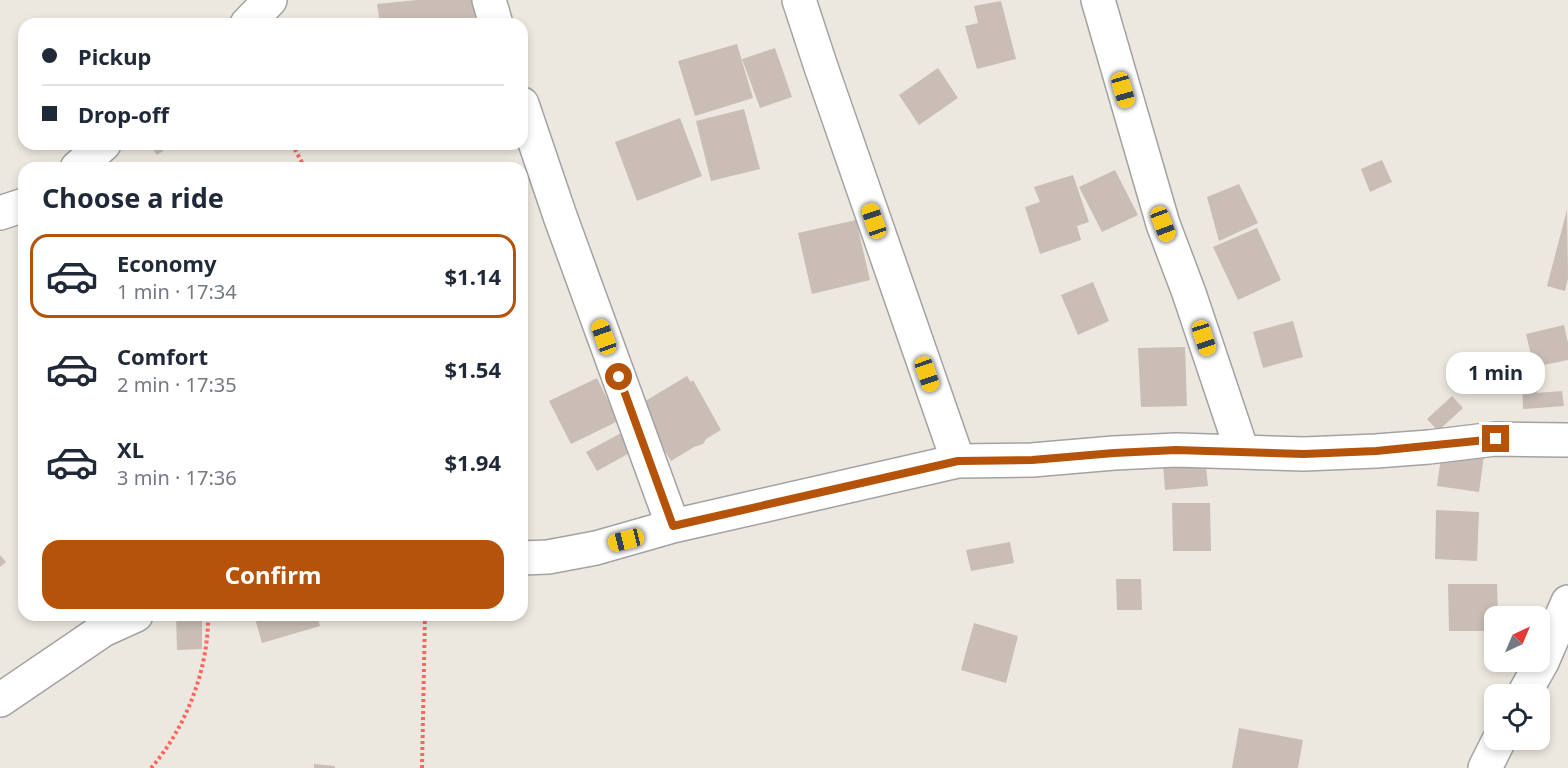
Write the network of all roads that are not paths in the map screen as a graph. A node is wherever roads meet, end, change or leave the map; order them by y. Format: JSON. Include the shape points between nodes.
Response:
{"nodes":[{"id":1,"x":270,"y":0,"type":"edge"},
{"id":2,"x":489,"y":0,"type":"edge"},
{"id":3,"x":799,"y":0,"type":"edge"},
{"id":4,"x":1098,"y":0,"type":"edge"},
{"id":5,"x":252,"y":18,"type":"edge"},
{"id":6,"x":494,"y":18,"type":"edge"},
{"id":7,"x":528,"y":122,"type":"edge"},
{"id":8,"x":97,"y":150,"type":"edge"},
{"id":9,"x":84,"y":162,"type":"edge"},
{"id":10,"x":18,"y":207,"type":"edge"},
{"id":11,"x":0,"y":213,"type":"edge"},
{"id":12,"x":1568,"y":440,"type":"edge"},
{"id":13,"x":1242,"y":451,"type":"junction"},
{"id":14,"x":958,"y":461,"type":"junction"},
{"id":15,"x":673,"y":526,"type":"junction"},
{"id":16,"x":528,"y":558,"type":"edge"},
{"id":17,"x":1568,"y":602,"type":"edge"},
{"id":18,"x":123,"y":621,"type":"edge"},
{"id":19,"x":1530,"y":684,"type":"edge"},
{"id":20,"x":0,"y":700,"type":"edge"}],
"edges":[{"from":1,"to":5,"type":"street"},
{"from":2,"to":6,"type":"street"},
{"from":3,"to":14,"type":"street"},
{"from":4,"to":13,"type":"street","via":[[1163,224]]},
{"from":7,"to":15,"type":"street"},
{"from":8,"to":9,"type":"street"},
{"from":10,"to":11,"type":"street"},
{"from":12,"to":13,"type":"street","via":[[1496,439],[1304,454]]},
{"from":13,"to":14,"type":"street","via":[[1176,450]]},
{"from":14,"to":15,"type":"street"},
{"from":15,"to":16,"type":"street","via":[[596,548]]},
{"from":17,"to":19,"type":"street"},
{"from":18,"to":20,"type":"street","via":[[103,630]]}]}
